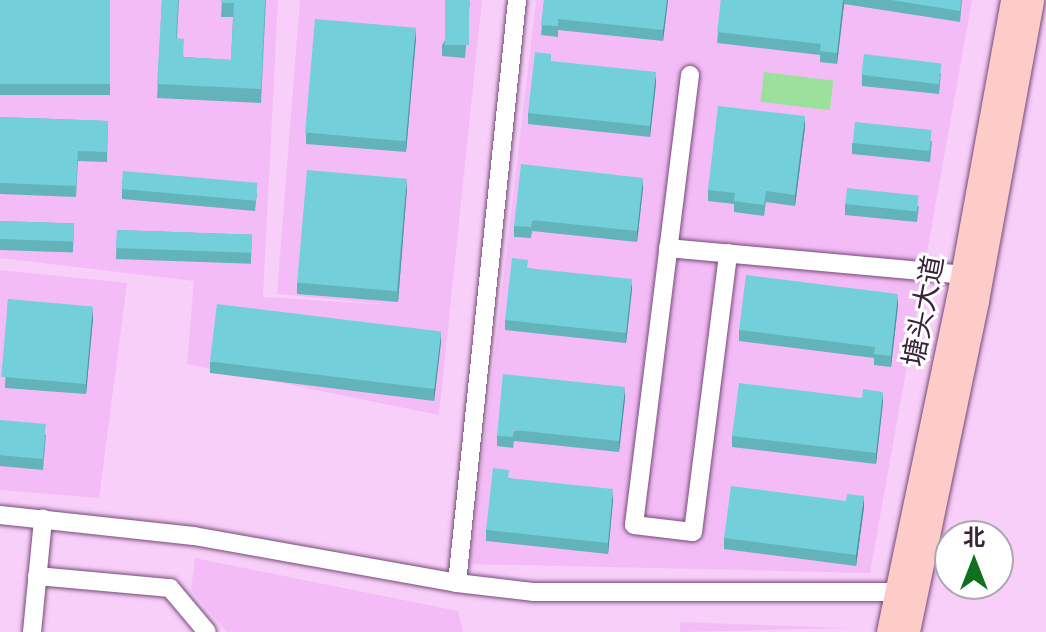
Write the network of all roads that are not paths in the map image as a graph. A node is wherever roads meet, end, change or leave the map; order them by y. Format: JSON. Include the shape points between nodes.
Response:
{"nodes":[{"id":1,"x":517,"y":0,"type":"edge"},
{"id":2,"x":1012,"y":0,"type":"edge"},
{"id":3,"x":1033,"y":0,"type":"edge"},
{"id":4,"x":690,"y":75,"type":"dead end"},
{"id":5,"x":668,"y":248,"type":"junction"},
{"id":6,"x":728,"y":253,"type":"junction"},
{"id":7,"x":973,"y":275,"type":"junction"},
{"id":8,"x":0,"y":515,"type":"edge"},
{"id":9,"x":43,"y":519,"type":"junction"},
{"id":10,"x":37,"y":576,"type":"junction"},
{"id":11,"x":457,"y":583,"type":"junction"},
{"id":12,"x":907,"y":592,"type":"junction"},
{"id":13,"x":32,"y":632,"type":"edge"},
{"id":14,"x":207,"y":632,"type":"edge"},
{"id":15,"x":888,"y":632,"type":"edge"},
{"id":16,"x":909,"y":632,"type":"edge"}],
"edges":[{"from":1,"to":11,"type":"street"},
{"from":2,"to":7,"type":"main road","name":"塘头大道"},
{"from":3,"to":7,"type":"main road","name":"塘头大道"},
{"from":4,"to":5,"type":"street"},
{"from":5,"to":6,"type":"street"},
{"from":5,"to":6,"type":"street","via":[[634,525],[693,532]]},
{"from":6,"to":7,"type":"street"},
{"from":7,"to":12,"type":"main road","name":"塘头大道"},
{"from":8,"to":9,"type":"street"},
{"from":9,"to":10,"type":"street"},
{"from":9,"to":11,"type":"street","via":[[194,536]]},
{"from":10,"to":13,"type":"street"},
{"from":10,"to":14,"type":"street","via":[[170,588]]},
{"from":11,"to":12,"type":"street","via":[[612,595]]},
{"from":12,"to":15,"type":"main road","name":"塘头大道"},
{"from":12,"to":16,"type":"main road","name":"塘头大道"}]}
